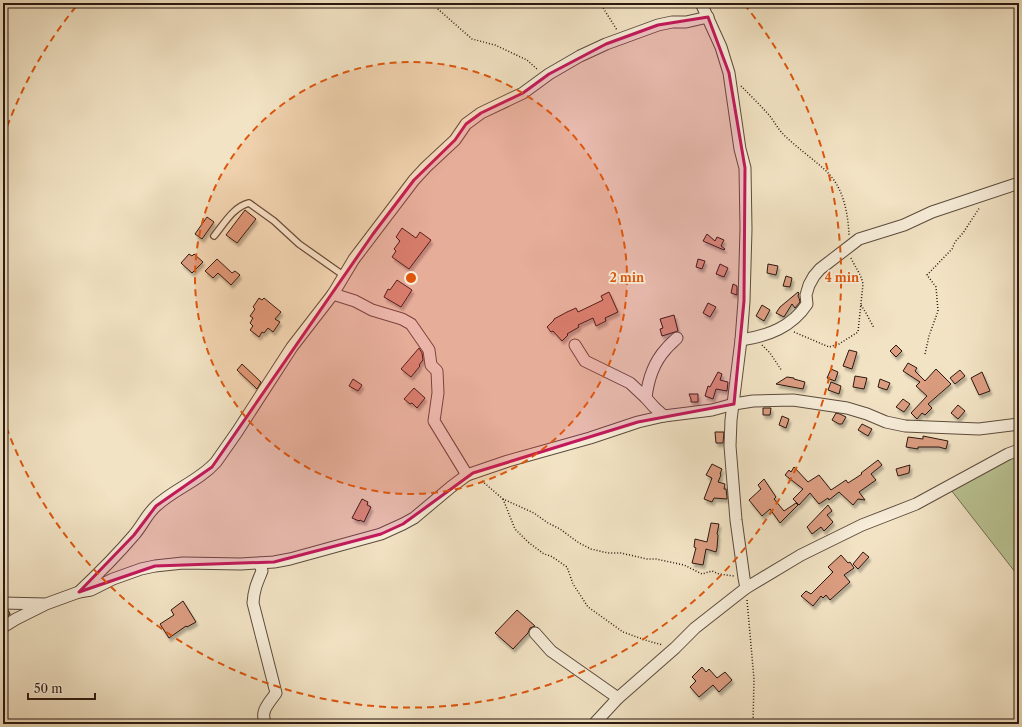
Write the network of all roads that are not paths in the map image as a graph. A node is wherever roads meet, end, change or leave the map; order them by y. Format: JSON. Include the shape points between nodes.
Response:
{"nodes":[{"id":1,"x":701,"y":3,"type":"edge"},
{"id":2,"x":708,"y":17,"type":"junction"},
{"id":3,"x":1019,"y":183,"type":"edge"},
{"id":4,"x":214,"y":236,"type":"dead end"},
{"id":5,"x":344,"y":275,"type":"junction"},
{"id":6,"x":333,"y":294,"type":"junction"},
{"id":7,"x":677,"y":338,"type":"dead end"},
{"id":8,"x":741,"y":340,"type":"junction"},
{"id":9,"x":575,"y":345,"type":"dead end"},
{"id":10,"x":646,"y":398,"type":"junction"},
{"id":11,"x":734,"y":404,"type":"junction"},
{"id":12,"x":664,"y":416,"type":"junction"},
{"id":13,"x":1019,"y":424,"type":"edge"},
{"id":14,"x":1019,"y":450,"type":"edge"},
{"id":15,"x":470,"y":474,"type":"junction"},
{"id":16,"x":260,"y":563,"type":"junction"},
{"id":17,"x":745,"y":583,"type":"junction"},
{"id":18,"x":78,"y":592,"type":"junction"},
{"id":19,"x":3,"y":602,"type":"edge"},
{"id":20,"x":46,"y":604,"type":"junction"},
{"id":21,"x":3,"y":627,"type":"edge"},
{"id":22,"x":535,"y":633,"type":"dead end"},
{"id":23,"x":618,"y":698,"type":"junction"},
{"id":24,"x":266,"y":724,"type":"edge"},
{"id":25,"x":594,"y":724,"type":"edge"}],
"edges":[{"from":1,"to":2,"type":"street"},
{"from":2,"to":5,"type":"street","via":[[658,24],[606,44],[549,74],[523,93],[481,113],[466,124],[455,140],[407,189]]},
{"from":2,"to":8,"type":"street","via":[[729,73],[745,168],[746,229]]},
{"from":3,"to":8,"type":"street","via":[[859,239],[814,276],[806,295],[807,304],[787,325],[766,335]]},
{"from":4,"to":5,"type":"lane","via":[[235,210],[249,203],[299,244]]},
{"from":5,"to":6,"type":"street"},
{"from":6,"to":15,"type":"street","via":[[411,324],[429,350],[431,365],[437,372],[438,393],[434,421]]},
{"from":6,"to":18,"type":"street","via":[[292,347],[212,467],[156,506],[134,536]]},
{"from":7,"to":10,"type":"street","via":[[665,349],[654,366]]},
{"from":8,"to":11,"type":"street"},
{"from":9,"to":10,"type":"street","via":[[585,361],[630,383]]},
{"from":10,"to":12,"type":"street"},
{"from":11,"to":12,"type":"street","via":[[712,410]]},
{"from":11,"to":13,"type":"street","via":[[794,400],[847,408],[905,426],[979,429]]},
{"from":11,"to":17,"type":"street","via":[[730,446],[736,520]]},
{"from":12,"to":15,"type":"street"},
{"from":14,"to":17,"type":"street","via":[[916,504],[862,525]]},
{"from":15,"to":16,"type":"street","via":[[414,518],[394,529],[290,559]]},
{"from":16,"to":18,"type":"street","via":[[184,563],[155,566],[140,569],[91,590]]},
{"from":16,"to":24,"type":"street","via":[[262,571],[254,593],[254,603],[276,693],[264,711]]},
{"from":17,"to":23,"type":"street"},
{"from":18,"to":20,"type":"street"},
{"from":19,"to":20,"type":"street"},
{"from":20,"to":21,"type":"street"},
{"from":22,"to":23,"type":"street","via":[[551,651]]},
{"from":23,"to":25,"type":"street"}]}
